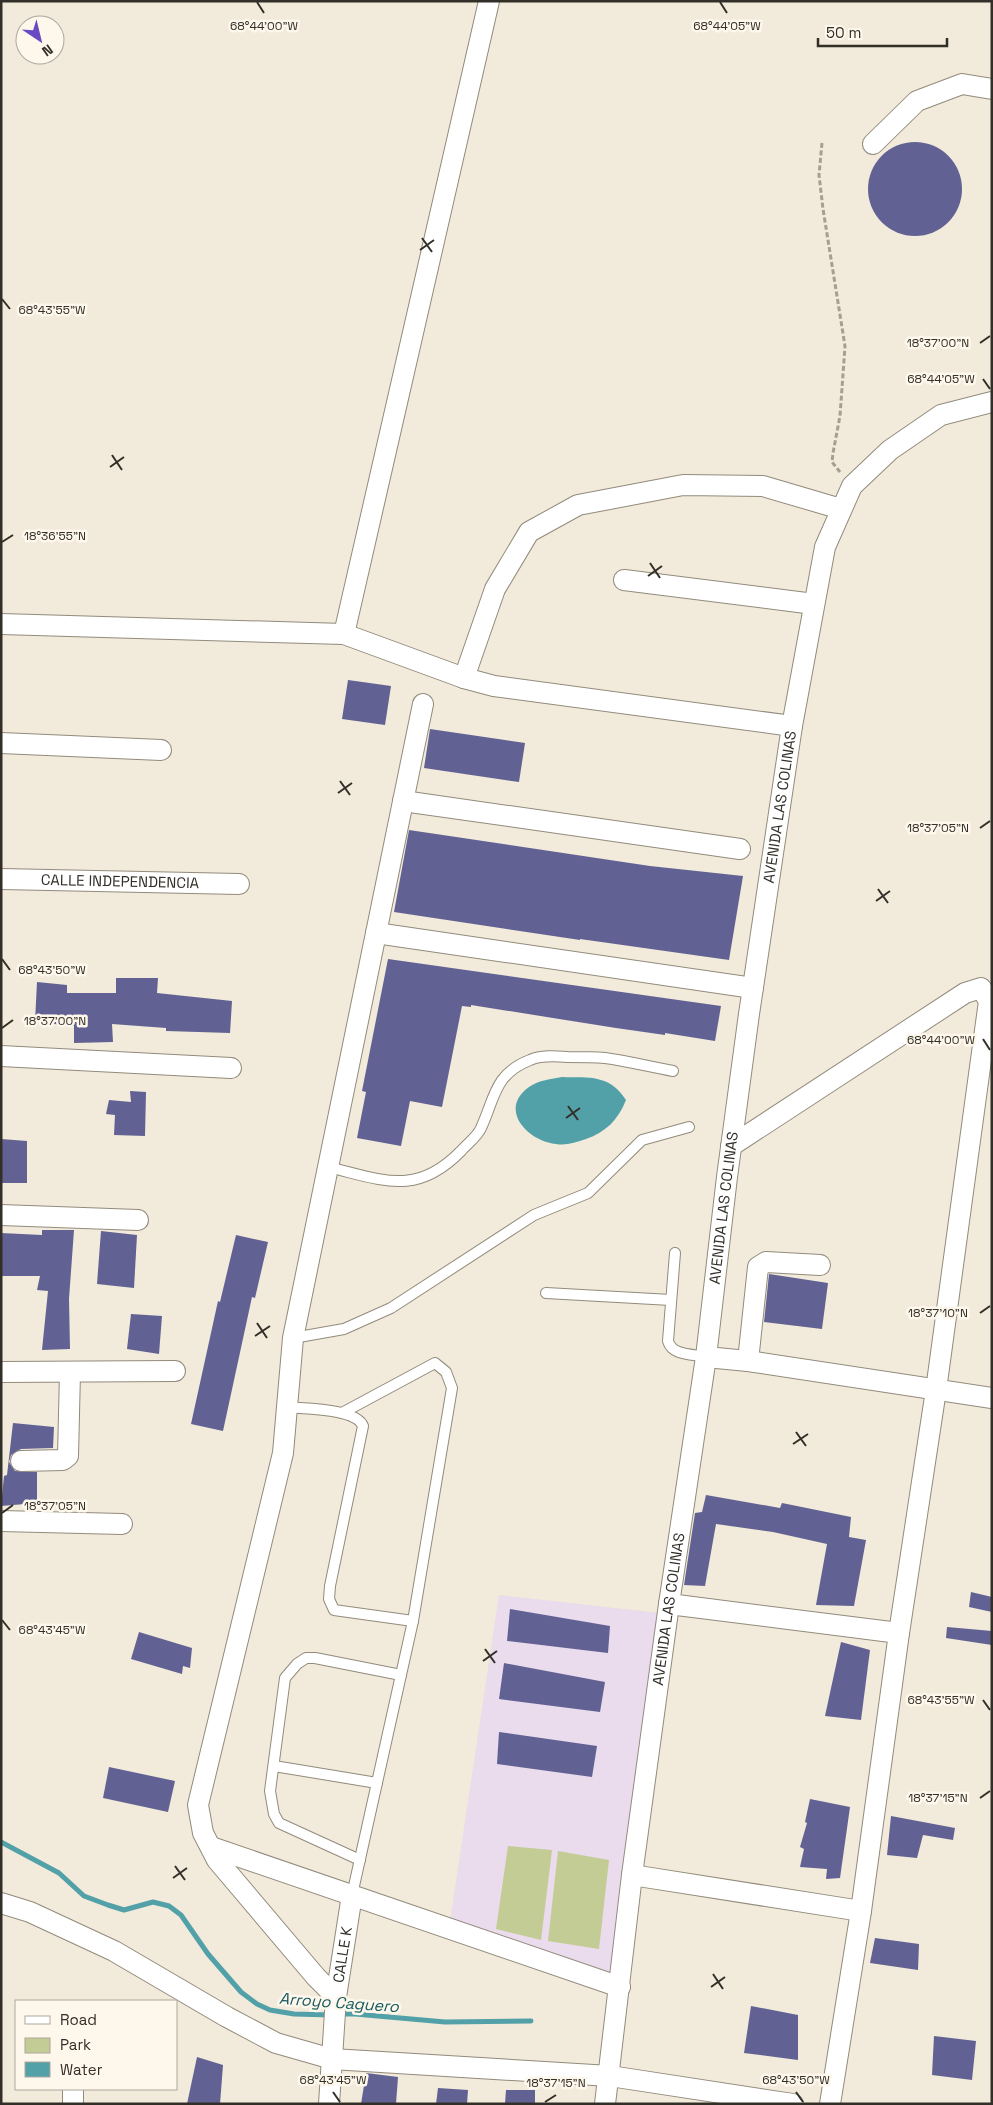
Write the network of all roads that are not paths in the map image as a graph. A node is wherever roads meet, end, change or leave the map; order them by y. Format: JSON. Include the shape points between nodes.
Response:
{"nodes":[{"id":1,"x":489,"y":1,"type":"edge"},
{"id":2,"x":992,"y":89,"type":"edge"},
{"id":3,"x":873,"y":144,"type":"dead end"},
{"id":4,"x":992,"y":402,"type":"edge"},
{"id":5,"x":841,"y":510,"type":"junction"},
{"id":6,"x":624,"y":580,"type":"dead end"},
{"id":7,"x":814,"y":604,"type":"junction"},
{"id":8,"x":1,"y":624,"type":"edge"},
{"id":9,"x":344,"y":634,"type":"junction"},
{"id":10,"x":464,"y":678,"type":"junction"},
{"id":11,"x":423,"y":704,"type":"dead end"},
{"id":12,"x":792,"y":726,"type":"junction"},
{"id":13,"x":1,"y":743,"type":"edge"},
{"id":14,"x":161,"y":750,"type":"dead end"},
{"id":15,"x":403,"y":801,"type":"junction"},
{"id":16,"x":740,"y":849,"type":"dead end"},
{"id":17,"x":1,"y":879,"type":"edge"},
{"id":18,"x":239,"y":884,"type":"dead end"},
{"id":19,"x":376,"y":933,"type":"junction"},
{"id":20,"x":753,"y":988,"type":"junction"},
{"id":21,"x":1,"y":1056,"type":"edge"},
{"id":22,"x":231,"y":1068,"type":"dead end"},
{"id":23,"x":672,"y":1071,"type":"dead end"},
{"id":24,"x":688,"y":1127,"type":"dead end"},
{"id":25,"x":731,"y":1146,"type":"junction"},
{"id":26,"x":328,"y":1167,"type":"junction"},
{"id":27,"x":1,"y":1215,"type":"edge"},
{"id":28,"x":138,"y":1220,"type":"dead end"},
{"id":29,"x":675,"y":1254,"type":"dead end"},
{"id":30,"x":820,"y":1265,"type":"dead end"},
{"id":31,"x":546,"y":1293,"type":"dead end"},
{"id":32,"x":672,"y":1300,"type":"junction"},
{"id":33,"x":293,"y":1338,"type":"junction"},
{"id":34,"x":706,"y":1357,"type":"junction"},
{"id":35,"x":748,"y":1361,"type":"junction"},
{"id":36,"x":1,"y":1372,"type":"edge"},
{"id":37,"x":70,"y":1372,"type":"junction"},
{"id":38,"x":175,"y":1372,"type":"dead end"},
{"id":39,"x":936,"y":1390,"type":"junction"},
{"id":40,"x":992,"y":1398,"type":"edge"},
{"id":41,"x":287,"y":1407,"type":"junction"},
{"id":42,"x":342,"y":1413,"type":"junction"},
{"id":43,"x":20,"y":1461,"type":"dead end"},
{"id":44,"x":1,"y":1521,"type":"edge"},
{"id":45,"x":122,"y":1524,"type":"dead end"},
{"id":46,"x":669,"y":1604,"type":"junction"},
{"id":47,"x":413,"y":1621,"type":"junction"},
{"id":48,"x":899,"y":1634,"type":"junction"},
{"id":49,"x":401,"y":1674,"type":"junction"},
{"id":50,"x":274,"y":1766,"type":"junction"},
{"id":51,"x":377,"y":1783,"type":"junction"},
{"id":52,"x":211,"y":1847,"type":"junction"},
{"id":53,"x":360,"y":1860,"type":"junction"},
{"id":54,"x":632,"y":1874,"type":"junction"},
{"id":55,"x":352,"y":1895,"type":"junction"},
{"id":56,"x":1,"y":1903,"type":"edge"},
{"id":57,"x":861,"y":1911,"type":"junction"},
{"id":58,"x":620,"y":1987,"type":"junction"},
{"id":59,"x":336,"y":2002,"type":"junction"},
{"id":60,"x":332,"y":2060,"type":"junction"},
{"id":61,"x":610,"y":2076,"type":"junction"},
{"id":62,"x":73,"y":2090,"type":"edge"},
{"id":63,"x":73,"y":2104,"type":"edge"},
{"id":64,"x":329,"y":2104,"type":"edge"},
{"id":65,"x":606,"y":2104,"type":"edge"},
{"id":66,"x":794,"y":2104,"type":"edge"},
{"id":67,"x":830,"y":2104,"type":"edge"}],
"edges":[{"from":1,"to":9,"type":"street"},
{"from":2,"to":3,"type":"street","via":[[962,84],[917,101]]},
{"from":4,"to":5,"type":"street","name":"AVENIDA LAS COLINAS","via":[[941,415],[890,450],[852,486]]},
{"from":5,"to":7,"type":"street","name":"AVENIDA LAS COLINAS","via":[[824,547]]},
{"from":5,"to":10,"type":"street","via":[[763,486],[683,485],[578,505],[529,532],[495,589]]},
{"from":6,"to":7,"type":"street"},
{"from":7,"to":12,"type":"street","name":"AVENIDA LAS COLINAS"},
{"from":8,"to":9,"type":"street"},
{"from":9,"to":10,"type":"street"},
{"from":10,"to":12,"type":"street","via":[[494,686]]},
{"from":11,"to":15,"type":"street"},
{"from":12,"to":20,"type":"street","name":"AVENIDA LAS COLINAS"},
{"from":13,"to":14,"type":"street"},
{"from":15,"to":16,"type":"street"},
{"from":15,"to":19,"type":"street"},
{"from":17,"to":18,"type":"street","name":"CALLE INDEPENDENCIA"},
{"from":19,"to":20,"type":"street"},
{"from":19,"to":26,"type":"street"},
{"from":20,"to":25,"type":"street","name":"AVENIDA LAS COLINAS"},
{"from":21,"to":22,"type":"street"},
{"from":23,"to":26,"type":"lane","via":[[605,1058],[553,1056],[532,1059],[516,1066],[501,1080],[481,1130],[439,1171],[404,1183]]},
{"from":24,"to":33,"type":"lane","via":[[642,1140],[588,1193],[534,1214],[391,1308],[344,1329]]},
{"from":25,"to":34,"type":"street","name":"AVENIDA LAS COLINAS"},
{"from":25,"to":39,"type":"street","via":[[965,993],[981,988],[990,1001]]},
{"from":26,"to":33,"type":"street"},
{"from":27,"to":28,"type":"street"},
{"from":29,"to":32,"type":"lane"},
{"from":30,"to":35,"type":"street","via":[[766,1262],[758,1267]]},
{"from":31,"to":32,"type":"lane"},
{"from":32,"to":34,"type":"lane","via":[[670,1347],[674,1351]]},
{"from":33,"to":41,"type":"street"},
{"from":34,"to":35,"type":"street"},
{"from":34,"to":46,"type":"street","name":"AVENIDA LAS COLINAS"},
{"from":35,"to":39,"type":"street"},
{"from":36,"to":37,"type":"street"},
{"from":37,"to":38,"type":"street"},
{"from":37,"to":43,"type":"street","via":[[68,1456],[63,1460]]},
{"from":39,"to":40,"type":"street"},
{"from":39,"to":48,"type":"street"},
{"from":41,"to":42,"type":"lane"},
{"from":41,"to":52,"type":"street","via":[[283,1453],[198,1805],[204,1833]]},
{"from":42,"to":47,"type":"lane","via":[[356,1418],[363,1426],[329,1599],[334,1610]]},
{"from":42,"to":47,"type":"lane","via":[[435,1364],[446,1372],[452,1388]]},
{"from":44,"to":45,"type":"street"},
{"from":46,"to":48,"type":"street"},
{"from":46,"to":54,"type":"street","name":"AVENIDA LAS COLINAS"},
{"from":47,"to":49,"type":"lane"},
{"from":48,"to":57,"type":"street"},
{"from":49,"to":50,"type":"lane","via":[[315,1658],[306,1658],[297,1664],[285,1678]]},
{"from":49,"to":51,"type":"lane"},
{"from":50,"to":51,"type":"lane"},
{"from":50,"to":53,"type":"lane","via":[[270,1791],[279,1824]]},
{"from":51,"to":53,"type":"lane"},
{"from":52,"to":55,"type":"street"},
{"from":52,"to":59,"type":"street","via":[[234,1880]]},
{"from":53,"to":55,"type":"lane"},
{"from":54,"to":57,"type":"street"},
{"from":54,"to":58,"type":"street","name":"AVENIDA LAS COLINAS"},
{"from":55,"to":58,"type":"street"},
{"from":55,"to":59,"type":"street","name":"CALLE K"},
{"from":56,"to":60,"type":"street","via":[[30,1912],[114,1950],[276,2043]]},
{"from":57,"to":67,"type":"street"},
{"from":58,"to":61,"type":"street","name":"AVENIDA LAS COLINAS"},
{"from":59,"to":60,"type":"street","name":"CALLE K"},
{"from":60,"to":61,"type":"street"},
{"from":60,"to":64,"type":"street","name":"CALLE K"},
{"from":61,"to":65,"type":"street","name":"AVENIDA LAS COLINAS"},
{"from":61,"to":66,"type":"street"},
{"from":62,"to":63,"type":"street"}]}
